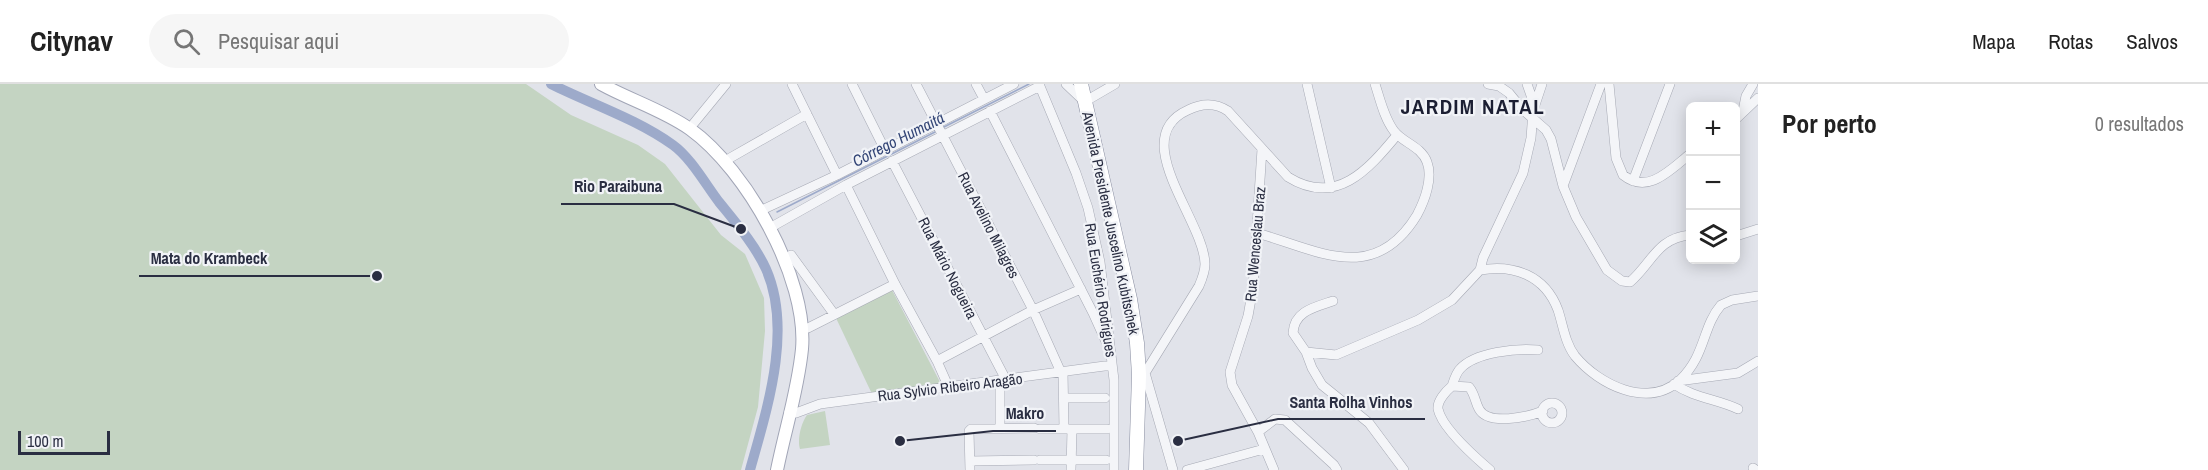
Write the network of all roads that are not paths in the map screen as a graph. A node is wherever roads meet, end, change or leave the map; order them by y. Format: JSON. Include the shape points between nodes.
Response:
{"nodes":[{"id":1,"x":792,"y":84,"type":"edge"},
{"id":2,"x":852,"y":84,"type":"edge"},
{"id":3,"x":916,"y":84,"type":"edge"},
{"id":4,"x":976,"y":84,"type":"edge"},
{"id":5,"x":1014,"y":84,"type":"edge"},
{"id":6,"x":1066,"y":84,"type":"edge"},
{"id":7,"x":1081,"y":84,"type":"edge"},
{"id":8,"x":1115,"y":84,"type":"edge"},
{"id":9,"x":1307,"y":84,"type":"edge"},
{"id":10,"x":1375,"y":84,"type":"edge"},
{"id":11,"x":1488,"y":84,"type":"edge"},
{"id":12,"x":1527,"y":84,"type":"edge"},
{"id":13,"x":1542,"y":84,"type":"edge"},
{"id":14,"x":1601,"y":84,"type":"edge"},
{"id":15,"x":1609,"y":84,"type":"edge"},
{"id":16,"x":1670,"y":84,"type":"edge"},
{"id":17,"x":1753,"y":84,"type":"edge"},
{"id":18,"x":608,"y":85,"type":"edge"},
{"id":19,"x":1039,"y":85,"type":"edge"},
{"id":20,"x":720,"y":86,"type":"edge"},
{"id":21,"x":1088,"y":95,"type":"edge"},
{"id":22,"x":1758,"y":98,"type":"edge"},
{"id":23,"x":984,"y":99,"type":"junction"},
{"id":24,"x":1534,"y":104,"type":"junction"},
{"id":25,"x":652,"y":108,"type":"junction"},
{"id":26,"x":1740,"y":110,"type":"edge"},
{"id":27,"x":990,"y":111,"type":"junction"},
{"id":28,"x":807,"y":114,"type":"junction"},
{"id":29,"x":1740,"y":114,"type":"edge"},
{"id":30,"x":1532,"y":118,"type":"junction"},
{"id":31,"x":694,"y":123,"type":"junction"},
{"id":32,"x":939,"y":130,"type":"junction"},
{"id":33,"x":1397,"y":135,"type":"junction"},
{"id":34,"x":1262,"y":149,"type":"junction"},
{"id":35,"x":885,"y":150,"type":"junction"},
{"id":36,"x":1687,"y":156,"type":"edge"},
{"id":37,"x":730,"y":158,"type":"junction"},
{"id":38,"x":892,"y":161,"type":"junction"},
{"id":39,"x":837,"y":175,"type":"junction"},
{"id":40,"x":1634,"y":181,"type":"junction"},
{"id":41,"x":846,"y":184,"type":"junction"},
{"id":42,"x":1563,"y":186,"type":"junction"},
{"id":43,"x":1331,"y":188,"type":"junction"},
{"id":44,"x":752,"y":200,"type":"junction"},
{"id":45,"x":764,"y":209,"type":"junction"},
{"id":46,"x":775,"y":225,"type":"junction"},
{"id":47,"x":1758,"y":229,"type":"edge"},
{"id":48,"x":1257,"y":233,"type":"junction"},
{"id":49,"x":1740,"y":235,"type":"edge"},
{"id":50,"x":1686,"y":236,"type":"edge"},
{"id":51,"x":791,"y":255,"type":"junction"},
{"id":52,"x":1480,"y":270,"type":"junction"},
{"id":53,"x":895,"y":284,"type":"junction"},
{"id":54,"x":1081,"y":289,"type":"junction"},
{"id":55,"x":1758,"y":296,"type":"edge"},
{"id":56,"x":1333,"y":301,"type":"dead end"},
{"id":57,"x":800,"y":307,"type":"junction"},
{"id":58,"x":1033,"y":310,"type":"junction"},
{"id":59,"x":1106,"y":311,"type":"junction"},
{"id":60,"x":1093,"y":313,"type":"junction"},
{"id":61,"x":834,"y":314,"type":"junction"},
{"id":62,"x":808,"y":328,"type":"junction"},
{"id":63,"x":984,"y":337,"type":"junction"},
{"id":64,"x":1538,"y":350,"type":"dead end"},
{"id":65,"x":1110,"y":352,"type":"junction"},
{"id":66,"x":1306,"y":352,"type":"junction"},
{"id":67,"x":1758,"y":360,"type":"edge"},
{"id":68,"x":937,"y":361,"type":"junction"},
{"id":69,"x":1112,"y":365,"type":"junction"},
{"id":70,"x":1061,"y":370,"type":"junction"},
{"id":71,"x":1145,"y":373,"type":"junction"},
{"id":72,"x":1002,"y":378,"type":"junction"},
{"id":73,"x":1676,"y":383,"type":"junction"},
{"id":74,"x":1452,"y":386,"type":"junction"},
{"id":75,"x":949,"y":388,"type":"junction"},
{"id":76,"x":1064,"y":398,"type":"junction"},
{"id":77,"x":1105,"y":398,"type":"dead end"},
{"id":78,"x":1738,"y":409,"type":"dead end"},
{"id":79,"x":1543,"y":411,"type":"dead end"},
{"id":80,"x":793,"y":412,"type":"junction"},
{"id":81,"x":1149,"y":415,"type":"junction"},
{"id":82,"x":1000,"y":428,"type":"junction"},
{"id":83,"x":1068,"y":429,"type":"junction"},
{"id":84,"x":1107,"y":429,"type":"dead end"},
{"id":85,"x":1258,"y":432,"type":"junction"},
{"id":86,"x":1264,"y":449,"type":"junction"},
{"id":87,"x":1106,"y":460,"type":"dead end"},
{"id":88,"x":1072,"y":465,"type":"edge"},
{"id":89,"x":970,"y":466,"type":"edge"},
{"id":90,"x":777,"y":470,"type":"edge"},
{"id":91,"x":784,"y":470,"type":"edge"},
{"id":92,"x":1114,"y":470,"type":"edge"},
{"id":93,"x":1136,"y":470,"type":"edge"},
{"id":94,"x":1142,"y":470,"type":"edge"},
{"id":95,"x":1173,"y":470,"type":"edge"},
{"id":96,"x":1187,"y":470,"type":"edge"},
{"id":97,"x":1274,"y":470,"type":"edge"},
{"id":98,"x":1337,"y":470,"type":"edge"},
{"id":99,"x":1404,"y":470,"type":"edge"},
{"id":100,"x":1490,"y":470,"type":"edge"}],
"edges":[{"from":1,"to":28,"type":"street"},
{"from":2,"to":35,"type":"street"},
{"from":3,"to":32,"type":"street","name":"Rua Avelino Milagres"},
{"from":4,"to":23,"type":"street"},
{"from":5,"to":23,"type":"street"},
{"from":6,"to":21,"type":"street"},
{"from":7,"to":21,"type":"highway","name":"Avenida Presidente Juscelino Kubitschek"},
{"from":8,"to":21,"type":"street"},
{"from":9,"to":43,"type":"street"},
{"from":10,"to":33,"type":"street"},
{"from":11,"to":30,"type":"street","via":[[1509,93]]},
{"from":12,"to":24,"type":"street"},
{"from":13,"to":24,"type":"street"},
{"from":14,"to":42,"type":"street"},
{"from":15,"to":40,"type":"street","via":[[1616,158],[1623,175]]},
{"from":16,"to":40,"type":"street"},
{"from":17,"to":26,"type":"street"},
{"from":18,"to":25,"type":"main road"},
{"from":18,"to":31,"type":"main road","via":[[656,102]]},
{"from":19,"to":27,"type":"street"},
{"from":19,"to":59,"type":"street","name":"Rua Euchério Rodrigues","via":[[1088,208]]},
{"from":20,"to":31,"type":"street"},
{"from":21,"to":71,"type":"highway","name":"Avenida Presidente Juscelino Kubitschek","via":[[1136,297]]},
{"from":21,"to":93,"type":"highway","name":"Avenida Presidente Juscelino Kubitschek","via":[[1137,343]]},
{"from":22,"to":29,"type":"street"},
{"from":23,"to":32,"type":"street"},
{"from":24,"to":30,"type":"street"},
{"from":25,"to":31,"type":"main road"},
{"from":25,"to":44,"type":"main road","via":[[689,128],[710,145]]},
{"from":27,"to":32,"type":"street"},
{"from":27,"to":54,"type":"street"},
{"from":28,"to":37,"type":"street"},
{"from":28,"to":39,"type":"street"},
{"from":30,"to":42,"type":"street","via":[[1551,139]]},
{"from":30,"to":52,"type":"street","via":[[1532,138],[1523,173]]},
{"from":31,"to":37,"type":"main road"},
{"from":32,"to":35,"type":"street"},
{"from":32,"to":38,"type":"street"},
{"from":32,"to":58,"type":"street","name":"Rua Avelino Milagres"},
{"from":33,"to":43,"type":"street","via":[[1369,166]]},
{"from":33,"to":48,"type":"street","via":[[1421,152],[1429,176],[1419,211],[1394,242],[1370,254],[1347,259]]},
{"from":34,"to":43,"type":"street","via":[[1298,184]]},
{"from":34,"to":48,"type":"street","name":"Rua Wenceslau Braz"},
{"from":34,"to":71,"type":"street","via":[[1228,111],[1217,105],[1192,108],[1171,124],[1165,138],[1166,161],[1170,178],[1198,231],[1205,272]]},
{"from":35,"to":39,"type":"street"},
{"from":36,"to":40,"type":"street","via":[[1657,179],[1648,183]]},
{"from":37,"to":45,"type":"main road"},
{"from":38,"to":41,"type":"street"},
{"from":38,"to":63,"type":"street","name":"Rua Mário Nogueira"},
{"from":39,"to":45,"type":"street"},
{"from":41,"to":46,"type":"street"},
{"from":41,"to":53,"type":"street"},
{"from":42,"to":50,"type":"street","via":[[1576,218],[1606,270],[1622,281],[1630,282],[1662,245]]},
{"from":44,"to":46,"type":"main road"},
{"from":44,"to":57,"type":"main road","via":[[783,253]]},
{"from":45,"to":46,"type":"main road"},
{"from":46,"to":51,"type":"main road"},
{"from":47,"to":49,"type":"street"},
{"from":48,"to":85,"type":"street","name":"Rua Wenceslau Braz","via":[[1248,316],[1230,372],[1232,385]]},
{"from":51,"to":61,"type":"street"},
{"from":51,"to":62,"type":"main road","via":[[804,292]]},
{"from":52,"to":66,"type":"street","via":[[1452,300],[1418,320],[1336,355]]},
{"from":52,"to":73,"type":"street","via":[[1516,270],[1544,288],[1553,299],[1575,356],[1605,380],[1644,394]]},
{"from":53,"to":61,"type":"street"},
{"from":53,"to":68,"type":"street"},
{"from":54,"to":58,"type":"street"},
{"from":54,"to":60,"type":"street"},
{"from":55,"to":73,"type":"street","via":[[1721,305],[1696,362]]},
{"from":56,"to":66,"type":"street","via":[[1311,308],[1296,319],[1293,333]]},
{"from":57,"to":62,"type":"main road"},
{"from":57,"to":80,"type":"main road","via":[[802,350]]},
{"from":58,"to":63,"type":"street"},
{"from":58,"to":70,"type":"street","name":"Rua Avelino Milagres"},
{"from":59,"to":60,"type":"street"},
{"from":59,"to":65,"type":"street","name":"Rua Euchério Rodrigues"},
{"from":60,"to":65,"type":"street"},
{"from":61,"to":62,"type":"street"},
{"from":62,"to":80,"type":"main road","via":[[807,354]]},
{"from":63,"to":68,"type":"street"},
{"from":63,"to":72,"type":"street","name":"Rua Mário Nogueira"},
{"from":64,"to":74,"type":"street","via":[[1507,351],[1469,362],[1457,373]]},
{"from":65,"to":69,"type":"street","name":"Rua Euchério Rodrigues"},
{"from":66,"to":99,"type":"street","via":[[1322,384],[1369,423]]},
{"from":67,"to":73,"type":"street","via":[[1730,376]]},
{"from":68,"to":75,"type":"street"},
{"from":69,"to":70,"type":"street","name":"Rua Sylvio Ribeiro Aragão"},
{"from":69,"to":92,"type":"street","name":"Rua Euchério Rodrigues"},
{"from":70,"to":72,"type":"street","name":"Rua Sylvio Ribeiro Aragão"},
{"from":70,"to":76,"type":"street"},
{"from":71,"to":81,"type":"highway","name":"Avenida Presidente Juscelino Kubitschek"},
{"from":72,"to":75,"type":"street","name":"Rua Sylvio Ribeiro Aragão"},
{"from":72,"to":82,"type":"street"},
{"from":73,"to":78,"type":"street","via":[[1692,395]]},
{"from":74,"to":79,"type":"street","via":[[1469,387],[1478,409],[1487,417],[1513,418]]},
{"from":74,"to":100,"type":"street","via":[[1438,404],[1439,412],[1453,434]]},
{"from":75,"to":80,"type":"street","name":"Rua Sylvio Ribeiro Aragão","via":[[820,404]]},
{"from":76,"to":77,"type":"street"},
{"from":76,"to":83,"type":"street"},
{"from":80,"to":90,"type":"main road"},
{"from":80,"to":91,"type":"main road"},
{"from":81,"to":94,"type":"highway","name":"Avenida Presidente Juscelino Kubitschek"},
{"from":81,"to":95,"type":"street"},
{"from":82,"to":83,"type":"street"},
{"from":82,"to":89,"type":"street","via":[[969,431]]},
{"from":83,"to":84,"type":"street"},
{"from":83,"to":88,"type":"street"},
{"from":85,"to":86,"type":"street","name":"Rua Wenceslau Braz"},
{"from":85,"to":98,"type":"street","via":[[1275,419],[1285,420]]},
{"from":86,"to":96,"type":"street"},
{"from":86,"to":97,"type":"street","name":"Rua Wenceslau Braz"},
{"from":87,"to":88,"type":"street"},
{"from":88,"to":89,"type":"street","via":[[1037,460]]}]}
